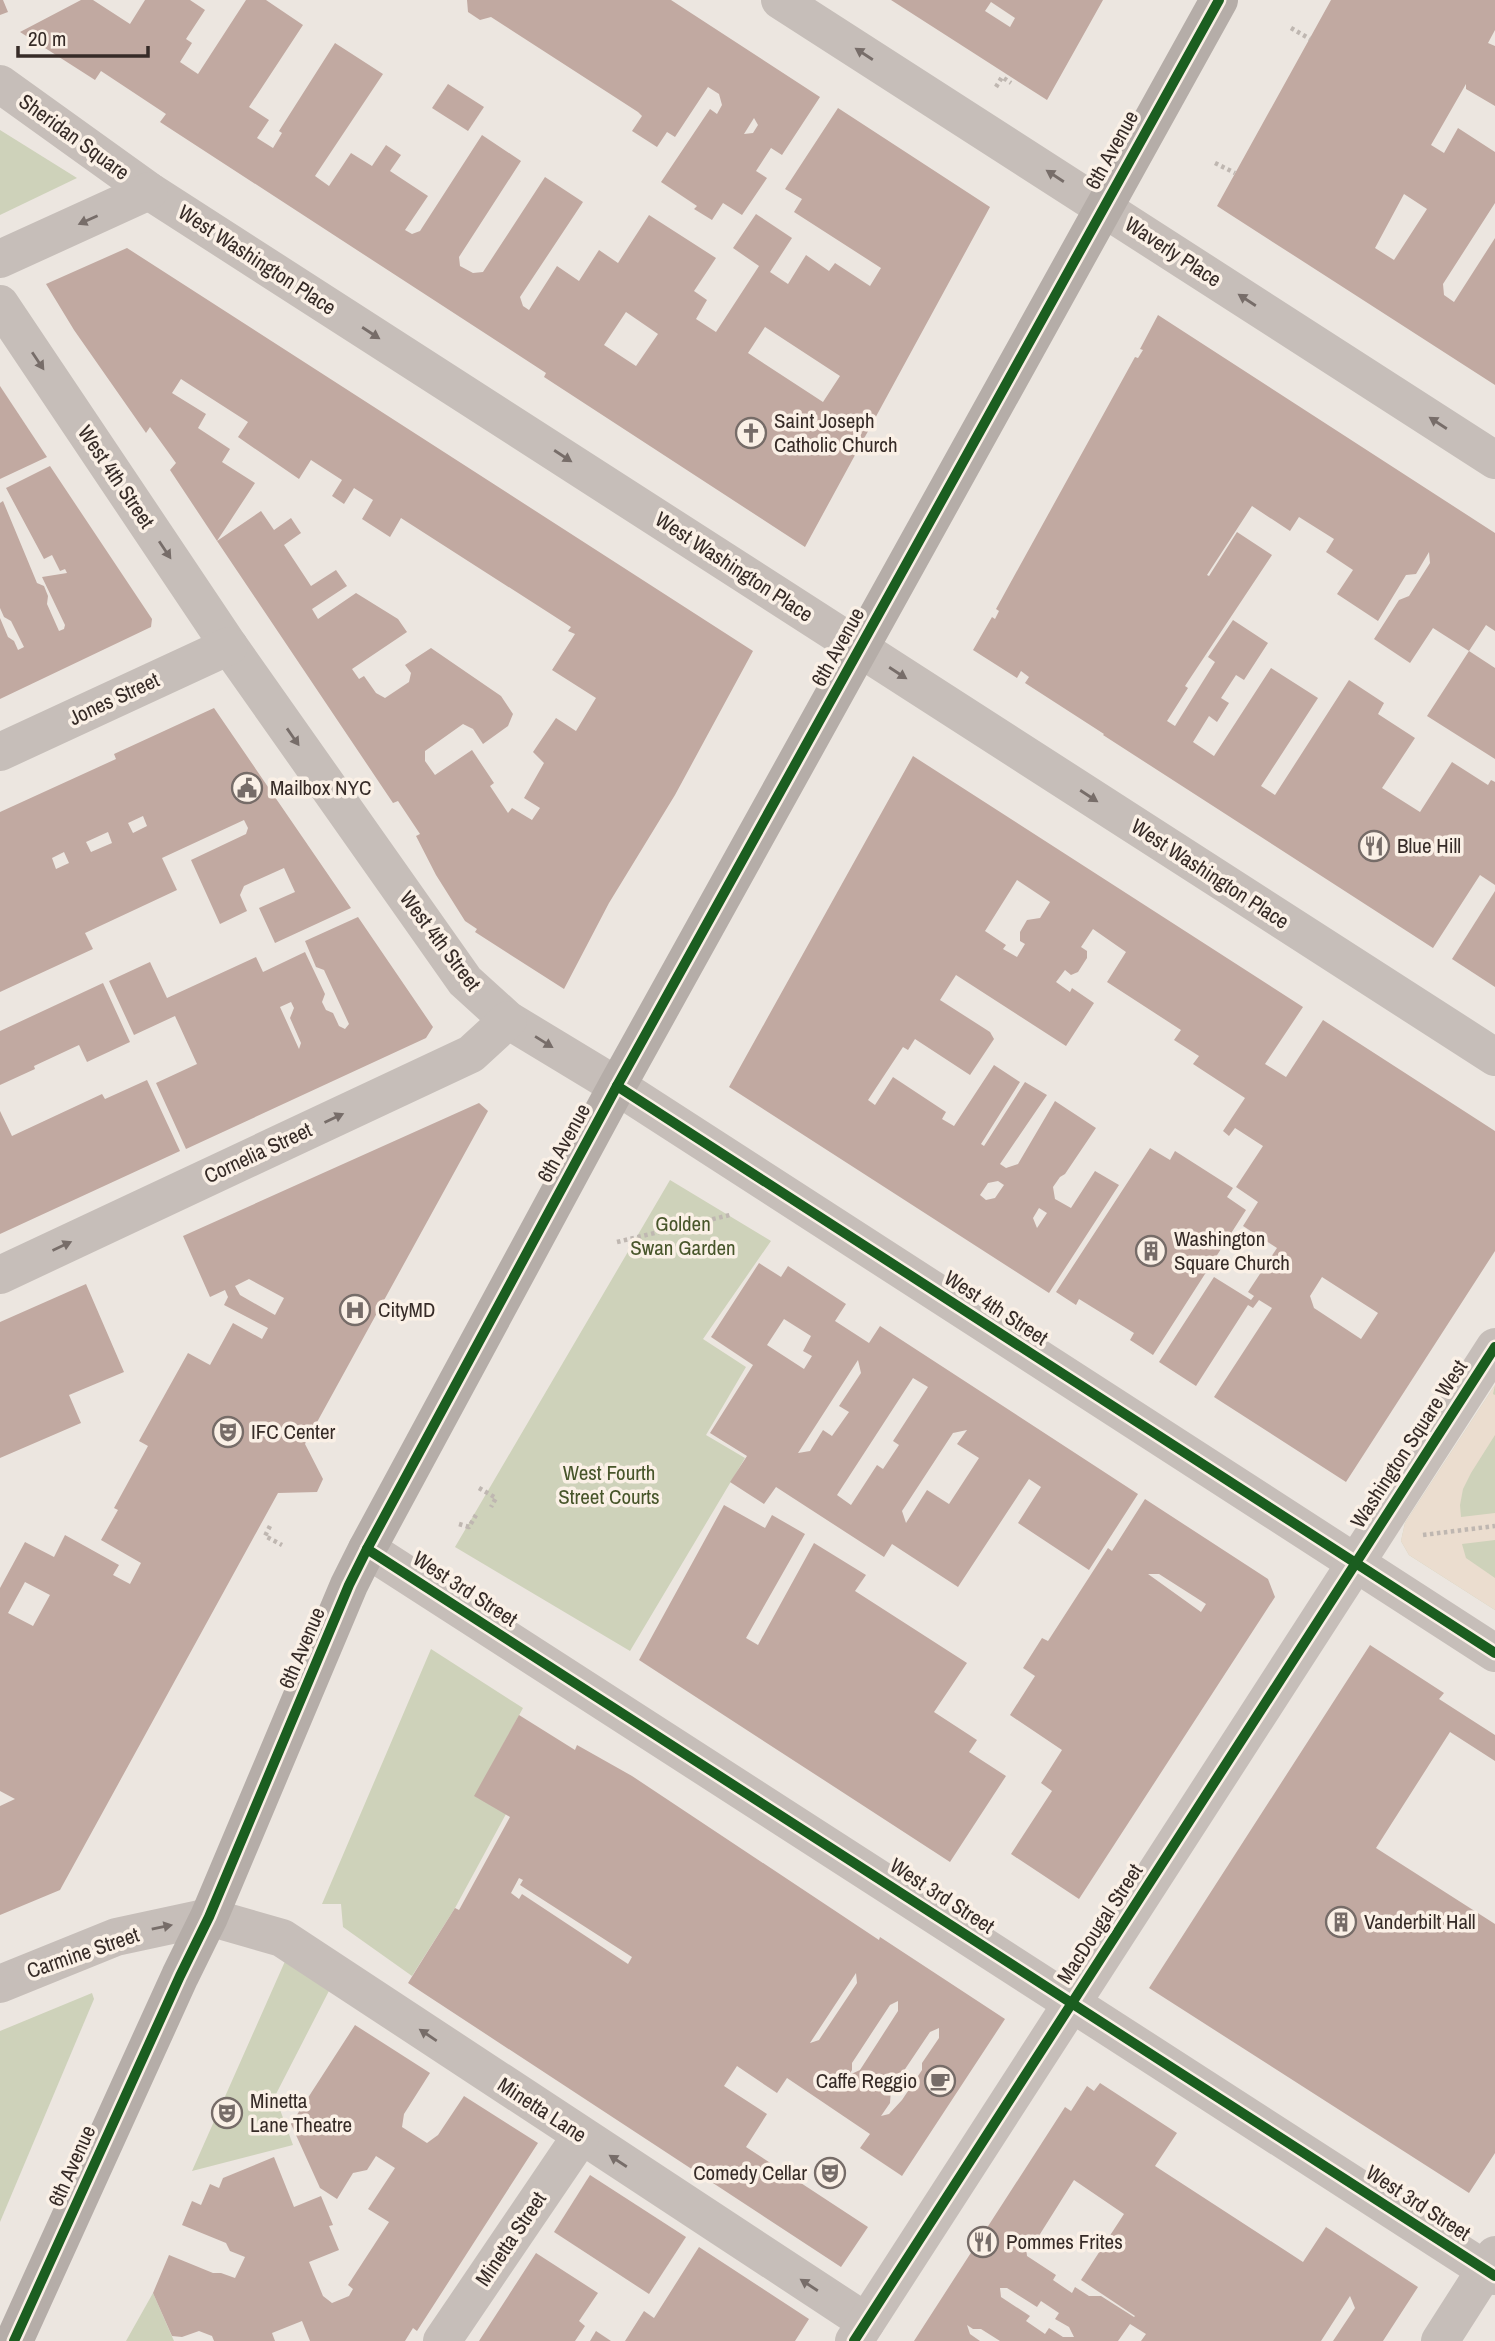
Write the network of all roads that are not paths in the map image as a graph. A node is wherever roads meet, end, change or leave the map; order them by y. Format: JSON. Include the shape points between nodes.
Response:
{"nodes":[{"id":1,"x":780,"y":0,"type":"edge"},
{"id":2,"x":1219,"y":0,"type":"edge"},
{"id":3,"x":0,"y":84,"type":"edge"},
{"id":4,"x":149,"y":191,"type":"junction"},
{"id":5,"x":1102,"y":207,"type":"junction"},
{"id":6,"x":0,"y":260,"type":"edge"},
{"id":7,"x":0,"y":304,"type":"edge"},
{"id":8,"x":1495,"y":460,"type":"edge"},
{"id":9,"x":229,"y":646,"type":"junction"},
{"id":10,"x":859,"y":648,"type":"junction"},
{"id":11,"x":0,"y":752,"type":"edge"},
{"id":12,"x":508,"y":1020,"type":"junction"},
{"id":13,"x":1495,"y":1057,"type":"edge"},
{"id":14,"x":617,"y":1086,"type":"junction"},
{"id":15,"x":0,"y":1275,"type":"edge"},
{"id":16,"x":1495,"y":1347,"type":"edge"},
{"id":17,"x":367,"y":1549,"type":"junction"},
{"id":18,"x":1355,"y":1563,"type":"junction"},
{"id":19,"x":1495,"y":1653,"type":"edge"},
{"id":20,"x":209,"y":1917,"type":"junction"},
{"id":21,"x":0,"y":1983,"type":"edge"},
{"id":22,"x":1072,"y":2003,"type":"junction"},
{"id":23,"x":580,"y":2136,"type":"junction"},
{"id":24,"x":1492,"y":2267,"type":"edge"},
{"id":25,"x":860,"y":2332,"type":"edge"},
{"id":26,"x":14,"y":2341,"type":"edge"},
{"id":27,"x":442,"y":2341,"type":"edge"},
{"id":28,"x":1440,"y":2341,"type":"edge"}],
"edges":[{"from":5,"to":1,"type":"street","name":"Waverly Place","one_way":true},
{"from":2,"to":5,"type":"main road","name":"6th Avenue"},
{"from":3,"to":4,"type":"street","name":"Sheridan Square"},
{"from":4,"to":6,"type":"street","one_way":true},
{"from":4,"to":10,"type":"street","name":"West Washington Place","one_way":true},
{"from":8,"to":5,"type":"street","name":"Waverly Place","one_way":true},
{"from":5,"to":10,"type":"main road","name":"6th Avenue"},
{"from":7,"to":9,"type":"street","name":"West 4th Street","one_way":true},
{"from":9,"to":11,"type":"street","name":"Jones Street"},
{"from":9,"to":12,"type":"street","name":"West 4th Street","one_way":true,"via":[[465,981]]},
{"from":10,"to":13,"type":"street","name":"West Washington Place","one_way":true},
{"from":10,"to":14,"type":"main road","name":"6th Avenue"},
{"from":12,"to":14,"type":"street","name":"West 4th Street","one_way":true},
{"from":15,"to":12,"type":"street","name":"Cornelia Street","one_way":true,"via":[[471,1054]]},
{"from":14,"to":17,"type":"main road","name":"6th Avenue"},
{"from":14,"to":18,"type":"street","name":"West 4th Street"},
{"from":16,"to":18,"type":"street","name":"Washington Square West"},
{"from":17,"to":20,"type":"main road","name":"6th Avenue"},
{"from":17,"to":22,"type":"street","name":"West 3rd Street"},
{"from":18,"to":19,"type":"street","name":"West 4th Street"},
{"from":18,"to":22,"type":"street","name":"MacDougal Street"},
{"from":21,"to":20,"type":"street","name":"Carmine Street","one_way":true,"via":[[116,1937]]},
{"from":23,"to":20,"type":"street","name":"Minetta Lane","one_way":true,"via":[[282,1938]]},
{"from":20,"to":26,"type":"main road","name":"6th Avenue"},
{"from":22,"to":24,"type":"street","name":"West 3rd Street"},
{"from":22,"to":25,"type":"street","name":"MacDougal Street"},
{"from":25,"to":23,"type":"street","name":"Minetta Lane","one_way":true},
{"from":23,"to":27,"type":"street","name":"Minetta Street"},
{"from":24,"to":28,"type":"street"}]}
